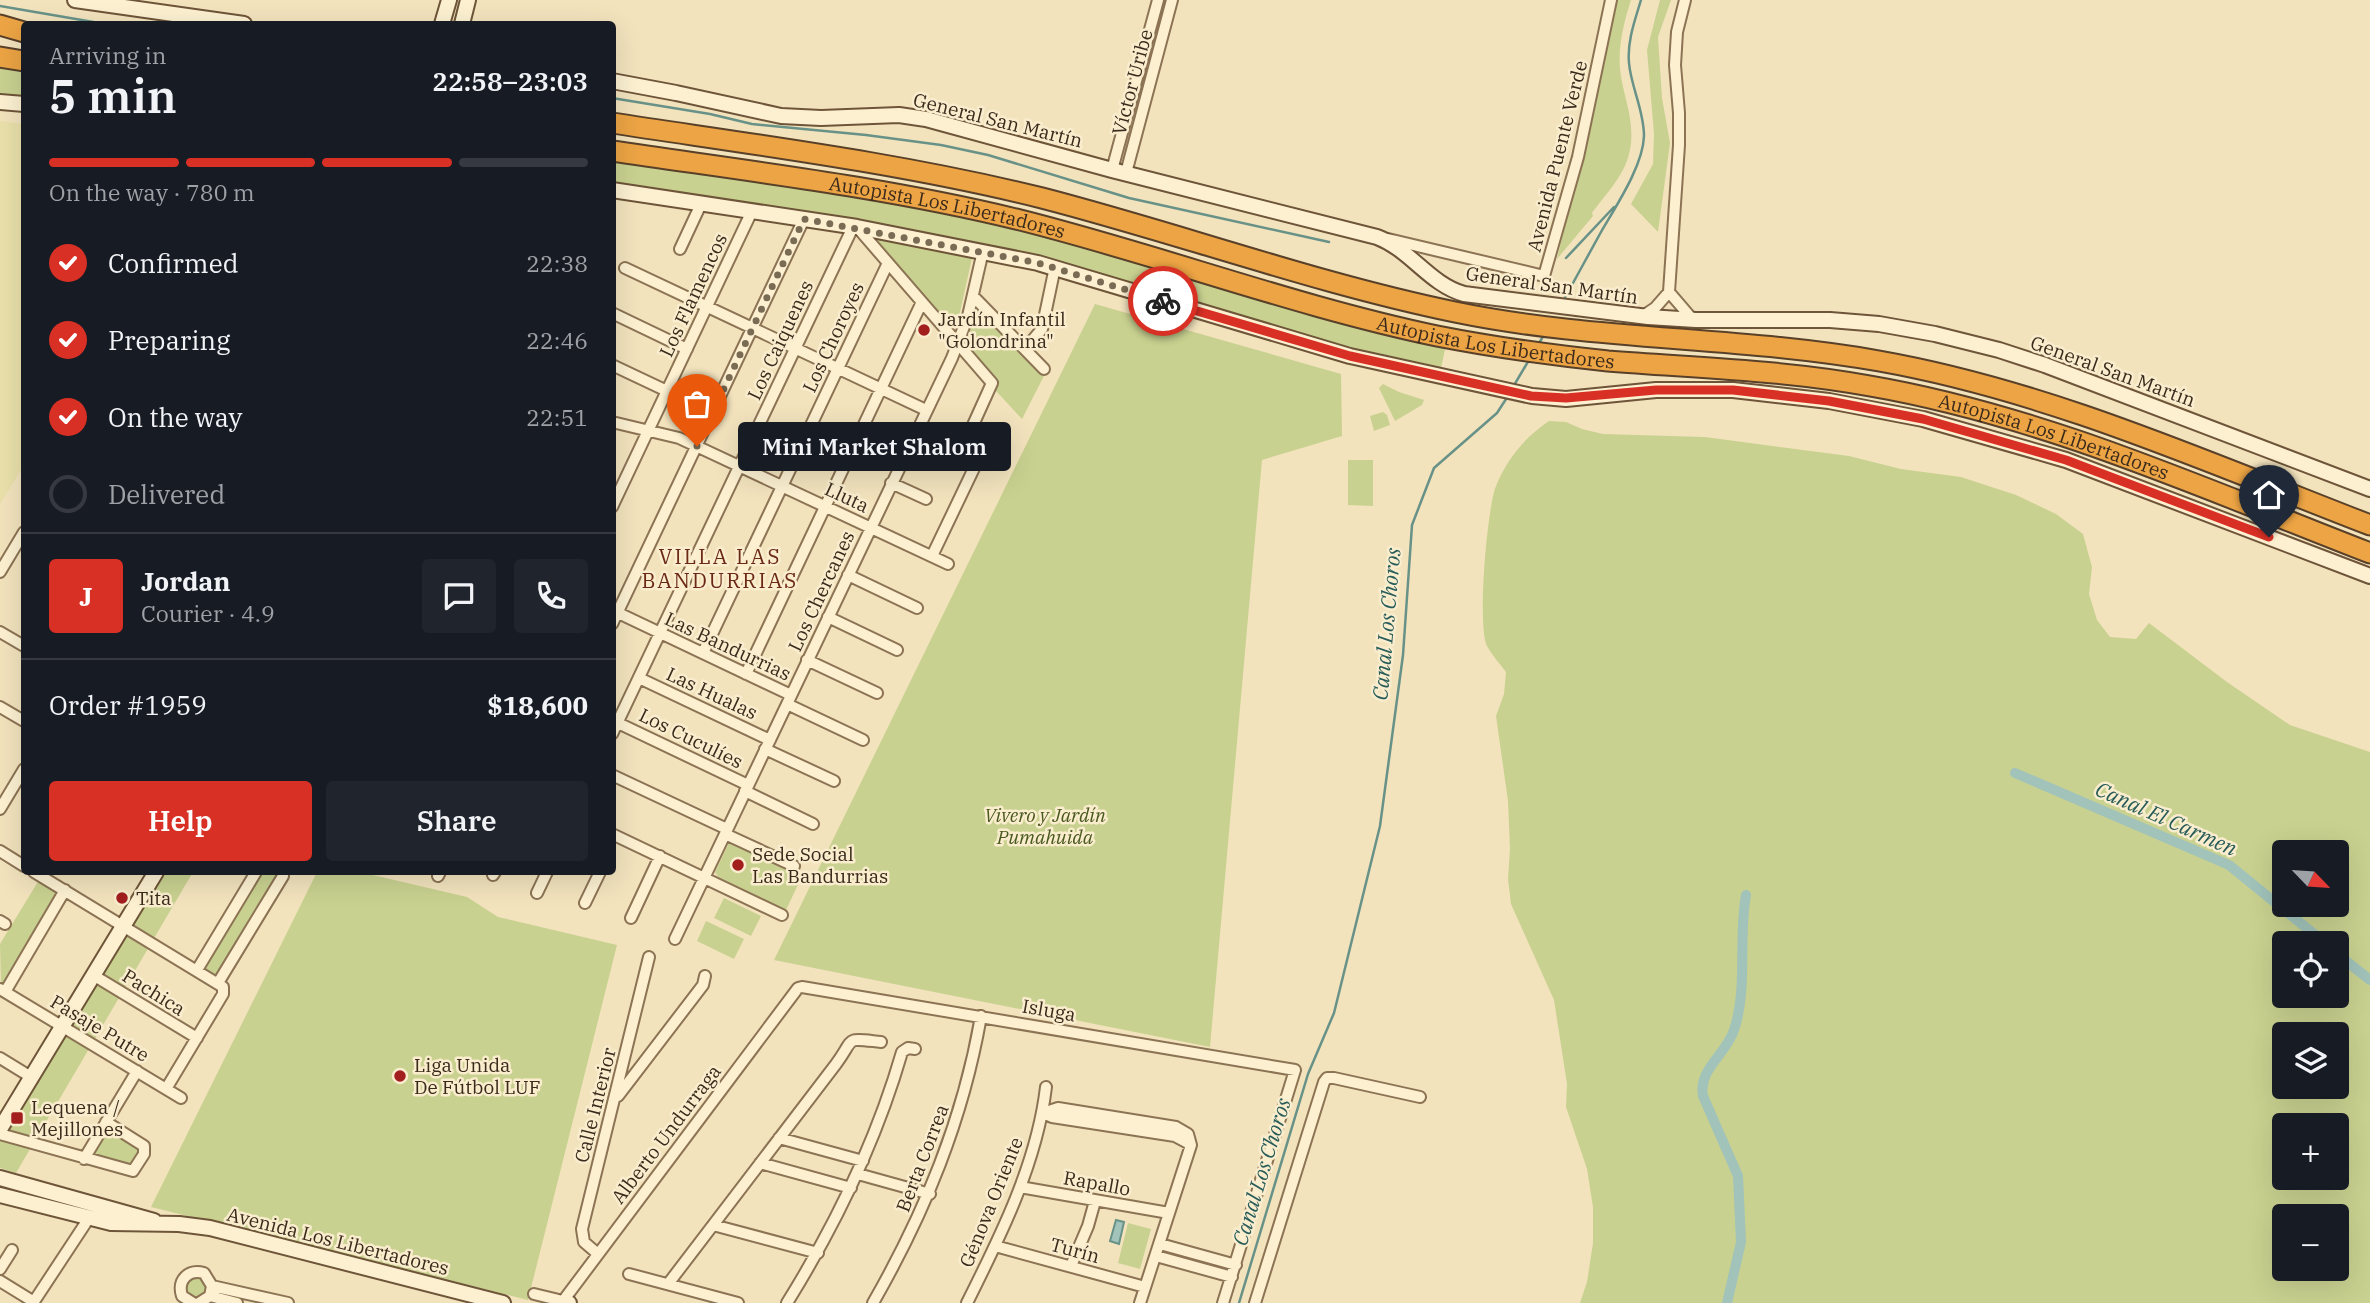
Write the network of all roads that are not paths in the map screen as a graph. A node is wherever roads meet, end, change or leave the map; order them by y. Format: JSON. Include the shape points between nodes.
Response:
{"nodes":[{"id":1,"x":75,"y":0,"type":"edge"},
{"id":2,"x":449,"y":0,"type":"edge"},
{"id":3,"x":468,"y":0,"type":"edge"},
{"id":4,"x":1158,"y":0,"type":"edge"},
{"id":5,"x":1171,"y":0,"type":"edge"},
{"id":6,"x":1611,"y":0,"type":"edge"},
{"id":7,"x":1685,"y":0,"type":"edge"},
{"id":8,"x":223,"y":21,"type":"edge"},
{"id":9,"x":443,"y":21,"type":"edge"},
{"id":10,"x":462,"y":21,"type":"edge"},
{"id":11,"x":0,"y":27,"type":"edge"},
{"id":12,"x":21,"y":32,"type":"edge"},
{"id":13,"x":0,"y":57,"type":"edge"},
{"id":14,"x":21,"y":60,"type":"edge"},
{"id":15,"x":616,"y":82,"type":"edge"},
{"id":16,"x":0,"y":102,"type":"edge"},
{"id":17,"x":21,"y":104,"type":"edge"},
{"id":18,"x":616,"y":124,"type":"edge"},
{"id":19,"x":616,"y":152,"type":"edge"},
{"id":20,"x":1119,"y":171,"type":"junction"},
{"id":21,"x":616,"y":191,"type":"edge"},
{"id":22,"x":701,"y":204,"type":"junction"},
{"id":23,"x":752,"y":211,"type":"junction"},
{"id":24,"x":804,"y":219,"type":"junction"},
{"id":25,"x":855,"y":227,"type":"junction"},
{"id":26,"x":1377,"y":237,"type":"junction"},
{"id":27,"x":680,"y":249,"type":"dead end"},
{"id":28,"x":982,"y":251,"type":"junction"},
{"id":29,"x":887,"y":265,"type":"junction"},
{"id":30,"x":625,"y":268,"type":"dead end"},
{"id":31,"x":1055,"y":268,"type":"junction"},
{"id":32,"x":1669,"y":292,"type":"junction"},
{"id":33,"x":973,"y":296,"type":"junction"},
{"id":34,"x":921,"y":304,"type":"junction"},
{"id":35,"x":707,"y":307,"type":"junction"},
{"id":36,"x":616,"y":315,"type":"edge"},
{"id":37,"x":1643,"y":316,"type":"junction"},
{"id":38,"x":1693,"y":320,"type":"junction"},
{"id":39,"x":752,"y":328,"type":"junction"},
{"id":40,"x":957,"y":345,"type":"junction"},
{"id":41,"x":687,"y":349,"type":"junction"},
{"id":42,"x":795,"y":349,"type":"junction"},
{"id":43,"x":1025,"y":349,"type":"junction"},
{"id":44,"x":616,"y":367,"type":"edge"},
{"id":45,"x":838,"y":369,"type":"junction"},
{"id":46,"x":1044,"y":369,"type":"dead end"},
{"id":47,"x":881,"y":389,"type":"junction"},
{"id":48,"x":667,"y":391,"type":"junction"},
{"id":49,"x":926,"y":410,"type":"junction"},
{"id":50,"x":616,"y":423,"type":"edge"},
{"id":51,"x":649,"y":430,"type":"junction"},
{"id":52,"x":914,"y":435,"type":"junction"},
{"id":53,"x":697,"y":446,"type":"junction"},
{"id":54,"x":959,"y":456,"type":"junction"},
{"id":55,"x":739,"y":466,"type":"junction"},
{"id":56,"x":891,"y":483,"type":"junction"},
{"id":57,"x":782,"y":486,"type":"junction"},
{"id":58,"x":2370,"y":489,"type":"edge"},
{"id":59,"x":616,"y":490,"type":"edge"},
{"id":60,"x":926,"y":499,"type":"dead end"},
{"id":61,"x":825,"y":506,"type":"junction"},
{"id":62,"x":2370,"y":525,"type":"edge"},
{"id":63,"x":870,"y":527,"type":"junction"},
{"id":64,"x":21,"y":537,"type":"edge"},
{"id":65,"x":2370,"y":553,"type":"edge"},
{"id":66,"x":932,"y":556,"type":"junction"},
{"id":67,"x":948,"y":564,"type":"dead end"},
{"id":68,"x":0,"y":572,"type":"edge"},
{"id":69,"x":848,"y":575,"type":"junction"},
{"id":70,"x":2370,"y":576,"type":"edge"},
{"id":71,"x":917,"y":608,"type":"dead end"},
{"id":72,"x":616,"y":610,"type":"edge"},
{"id":73,"x":616,"y":612,"type":"edge"},
{"id":74,"x":828,"y":617,"type":"junction"},
{"id":75,"x":0,"y":632,"type":"edge"},
{"id":76,"x":660,"y":633,"type":"junction"},
{"id":77,"x":21,"y":643,"type":"edge"},
{"id":78,"x":897,"y":650,"type":"dead end"},
{"id":79,"x":702,"y":653,"type":"junction"},
{"id":80,"x":807,"y":660,"type":"junction"},
{"id":81,"x":746,"y":674,"type":"junction"},
{"id":82,"x":639,"y":678,"type":"junction"},
{"id":83,"x":877,"y":693,"type":"dead end"},
{"id":84,"x":789,"y":700,"type":"junction"},
{"id":85,"x":0,"y":707,"type":"edge"},
{"id":86,"x":21,"y":719,"type":"edge"},
{"id":87,"x":618,"y":723,"type":"junction"},
{"id":88,"x":616,"y":727,"type":"edge"},
{"id":89,"x":863,"y":740,"type":"dead end"},
{"id":90,"x":768,"y":744,"type":"junction"},
{"id":91,"x":21,"y":774,"type":"edge"},
{"id":92,"x":616,"y":777,"type":"edge"},
{"id":93,"x":834,"y":781,"type":"dead end"},
{"id":94,"x":747,"y":788,"type":"junction"},
{"id":95,"x":0,"y":808,"type":"edge"},
{"id":96,"x":813,"y":824,"type":"dead end"},
{"id":97,"x":726,"y":832,"type":"junction"},
{"id":98,"x":616,"y":839,"type":"edge"},
{"id":99,"x":0,"y":851,"type":"edge"},
{"id":100,"x":660,"y":856,"type":"junction"},
{"id":101,"x":21,"y":864,"type":"edge"},
{"id":102,"x":794,"y":866,"type":"dead end"},
{"id":103,"x":41,"y":875,"type":"edge"},
{"id":104,"x":151,"y":875,"type":"edge"},
{"id":105,"x":254,"y":875,"type":"edge"},
{"id":106,"x":282,"y":875,"type":"edge"},
{"id":107,"x":546,"y":875,"type":"edge"},
{"id":108,"x":599,"y":875,"type":"edge"},
{"id":109,"x":705,"y":877,"type":"junction"},
{"id":110,"x":65,"y":890,"type":"junction"},
{"id":111,"x":537,"y":893,"type":"dead end"},
{"id":112,"x":585,"y":903,"type":"dead end"},
{"id":113,"x":782,"y":915,"type":"dead end"},
{"id":114,"x":631,"y":918,"type":"dead end"},
{"id":115,"x":123,"y":926,"type":"junction"},
{"id":116,"x":675,"y":939,"type":"dead end"},
{"id":117,"x":649,"y":957,"type":"dead end"},
{"id":118,"x":197,"y":970,"type":"junction"},
{"id":119,"x":93,"y":975,"type":"junction"},
{"id":120,"x":705,"y":976,"type":"dead end"},
{"id":121,"x":218,"y":983,"type":"junction"},
{"id":122,"x":798,"y":988,"type":"joint"},
{"id":123,"x":3,"y":990,"type":"edge"},
{"id":124,"x":981,"y":1016,"type":"junction"},
{"id":125,"x":62,"y":1026,"type":"junction"},
{"id":126,"x":197,"y":1038,"type":"junction"},
{"id":127,"x":881,"y":1042,"type":"dead end"},
{"id":128,"x":915,"y":1049,"type":"dead end"},
{"id":129,"x":0,"y":1058,"type":"edge"},
{"id":130,"x":137,"y":1071,"type":"junction"},
{"id":131,"x":31,"y":1077,"type":"junction"},
{"id":132,"x":1046,"y":1087,"type":"dead end"},
{"id":133,"x":166,"y":1089,"type":"junction"},
{"id":134,"x":1420,"y":1097,"type":"dead end"},
{"id":135,"x":181,"y":1098,"type":"dead end"},
{"id":136,"x":614,"y":1101,"type":"junction"},
{"id":137,"x":1043,"y":1113,"type":"junction"},
{"id":138,"x":106,"y":1122,"type":"junction"},
{"id":139,"x":0,"y":1132,"type":"edge"},
{"id":140,"x":779,"y":1138,"type":"junction"},
{"id":141,"x":84,"y":1159,"type":"junction"},
{"id":142,"x":863,"y":1161,"type":"junction"},
{"id":143,"x":760,"y":1163,"type":"junction"},
{"id":144,"x":858,"y":1174,"type":"junction"},
{"id":145,"x":0,"y":1178,"type":"edge"},
{"id":146,"x":1020,"y":1187,"type":"junction"},
{"id":147,"x":851,"y":1188,"type":"junction"},
{"id":148,"x":930,"y":1194,"type":"junction"},
{"id":149,"x":0,"y":1195,"type":"edge"},
{"id":150,"x":1095,"y":1201,"type":"junction"},
{"id":151,"x":1169,"y":1213,"type":"junction"},
{"id":152,"x":89,"y":1218,"type":"junction"},
{"id":153,"x":162,"y":1224,"type":"junction"},
{"id":154,"x":713,"y":1225,"type":"junction"},
{"id":155,"x":1160,"y":1244,"type":"junction"},
{"id":156,"x":995,"y":1247,"type":"junction"},
{"id":157,"x":12,"y":1250,"type":"dead end"},
{"id":158,"x":817,"y":1253,"type":"junction"},
{"id":159,"x":598,"y":1254,"type":"junction"},
{"id":160,"x":1156,"y":1256,"type":"junction"},
{"id":161,"x":1236,"y":1265,"type":"junction"},
{"id":162,"x":1071,"y":1266,"type":"junction"},
{"id":163,"x":0,"y":1269,"type":"edge"},
{"id":164,"x":629,"y":1274,"type":"dead end"},
{"id":165,"x":1232,"y":1277,"type":"junction"},
{"id":166,"x":0,"y":1281,"type":"edge"},
{"id":167,"x":668,"y":1284,"type":"junction"},
{"id":168,"x":1145,"y":1287,"type":"junction"},
{"id":169,"x":211,"y":1291,"type":"junction"},
{"id":170,"x":534,"y":1294,"type":"dead end"},
{"id":171,"x":180,"y":1299,"type":"edge"},
{"id":172,"x":33,"y":1302,"type":"edge"},
{"id":173,"x":193,"y":1303,"type":"edge"},
{"id":174,"x":199,"y":1303,"type":"edge"},
{"id":175,"x":237,"y":1303,"type":"edge"},
{"id":176,"x":288,"y":1303,"type":"edge"},
{"id":177,"x":503,"y":1303,"type":"edge"},
{"id":178,"x":565,"y":1303,"type":"edge"},
{"id":179,"x":738,"y":1303,"type":"edge"},
{"id":180,"x":787,"y":1303,"type":"edge"},
{"id":181,"x":873,"y":1303,"type":"edge"},
{"id":182,"x":967,"y":1303,"type":"edge"},
{"id":183,"x":1140,"y":1303,"type":"edge"},
{"id":184,"x":1223,"y":1303,"type":"edge"},
{"id":185,"x":1255,"y":1303,"type":"edge"}],
"edges":[{"from":1,"to":8,"type":"street"},
{"from":2,"to":9,"type":"street"},
{"from":3,"to":10,"type":"street"},
{"from":4,"to":20,"type":"street","name":"Víctor Uribe"},
{"from":5,"to":20,"type":"street","name":"Víctor Uribe"},
{"from":6,"to":26,"type":"street","name":"Avenida Puente Verde","via":[[1578,157],[1544,276]]},
{"from":7,"to":32,"type":"street","via":[[1675,65],[1679,145]]},
{"from":11,"to":12,"type":"highway"},
{"from":13,"to":14,"type":"highway"},
{"from":15,"to":20,"type":"street","name":"General San Martín","via":[[781,116],[919,117]]},
{"from":16,"to":17,"type":"street"},
{"from":18,"to":62,"type":"highway","name":"Autopista Los Libertadores","via":[[853,159],[990,186],[1463,314],[1566,330],[1800,349],[1966,379],[2075,412]]},
{"from":19,"to":65,"type":"highway","name":"Autopista Los Libertadores","via":[[951,204],[1437,336],[1552,354],[1804,375],[1943,401],[2061,435]]},
{"from":20,"to":26,"type":"street","name":"General San Martín"},
{"from":21,"to":22,"type":"street"},
{"from":22,"to":23,"type":"street"},
{"from":22,"to":27,"type":"street"},
{"from":23,"to":24,"type":"street"},
{"from":23,"to":35,"type":"street","name":"Los Flamencos"},
{"from":24,"to":25,"type":"street"},
{"from":24,"to":39,"type":"street"},
{"from":25,"to":28,"type":"street"},
{"from":25,"to":29,"type":"street"},
{"from":25,"to":42,"type":"street","name":"Los Caiquenes"},
{"from":26,"to":37,"type":"street","name":"General San Martín","via":[[1456,292]]},
{"from":28,"to":31,"type":"street"},
{"from":28,"to":33,"type":"street","name":"Los Chercanes"},
{"from":29,"to":34,"type":"street"},
{"from":29,"to":45,"type":"street","name":"Los Choroyes"},
{"from":30,"to":35,"type":"street"},
{"from":31,"to":43,"type":"street","via":[[1042,329]]},
{"from":31,"to":70,"type":"street","via":[[1340,354],[1531,396],[1733,390],[1829,401],[1923,419],[2066,460]]},
{"from":32,"to":37,"type":"street"},
{"from":32,"to":38,"type":"street"},
{"from":33,"to":40,"type":"street","name":"Los Chercanes"},
{"from":33,"to":43,"type":"street"},
{"from":34,"to":40,"type":"street"},
{"from":34,"to":47,"type":"street"},
{"from":35,"to":39,"type":"street"},
{"from":35,"to":41,"type":"street","name":"Los Flamencos"},
{"from":36,"to":41,"type":"street"},
{"from":37,"to":38,"type":"street","name":"General San Martín"},
{"from":38,"to":58,"type":"street","name":"General San Martín","via":[[1854,322],[1967,341],[2052,368]]},
{"from":39,"to":42,"type":"street"},
{"from":39,"to":53,"type":"street"},
{"from":40,"to":49,"type":"street","name":"Los Chercanes"},
{"from":40,"to":54,"type":"street","via":[[992,383]]},
{"from":41,"to":48,"type":"street","name":"Los Flamencos"},
{"from":42,"to":45,"type":"street"},
{"from":42,"to":55,"type":"street","name":"Los Caiquenes"},
{"from":43,"to":46,"type":"street"},
{"from":44,"to":48,"type":"street"},
{"from":45,"to":47,"type":"street"},
{"from":45,"to":57,"type":"street","name":"Los Choroyes"},
{"from":47,"to":49,"type":"street"},
{"from":47,"to":61,"type":"street"},
{"from":48,"to":51,"type":"street","name":"Los Flamencos"},
{"from":49,"to":52,"type":"street","name":"Los Chercanes"},
{"from":50,"to":51,"type":"street","name":"Lluta"},
{"from":51,"to":53,"type":"street","name":"Lluta"},
{"from":51,"to":59,"type":"street","name":"Los Flamencos"},
{"from":52,"to":54,"type":"street"},
{"from":52,"to":56,"type":"street","name":"Los Chercanes"},
{"from":53,"to":55,"type":"street","name":"Lluta"},
{"from":53,"to":72,"type":"street"},
{"from":54,"to":66,"type":"street","via":[[976,464]]},
{"from":55,"to":57,"type":"street","name":"Lluta"},
{"from":55,"to":76,"type":"street","name":"Los Caiquenes"},
{"from":56,"to":60,"type":"street"},
{"from":56,"to":63,"type":"street","name":"Los Chercanes"},
{"from":57,"to":61,"type":"street","name":"Lluta"},
{"from":57,"to":79,"type":"street","name":"Los Choroyes"},
{"from":61,"to":63,"type":"street","name":"Lluta"},
{"from":61,"to":81,"type":"street"},
{"from":63,"to":66,"type":"street","name":"Lluta"},
{"from":63,"to":69,"type":"street","name":"Los Chercanes"},
{"from":64,"to":68,"type":"street"},
{"from":66,"to":67,"type":"street","name":"Lluta"},
{"from":69,"to":71,"type":"street"},
{"from":69,"to":74,"type":"street","name":"Los Chercanes"},
{"from":73,"to":76,"type":"street","name":"Las Bandurrias"},
{"from":74,"to":78,"type":"street"},
{"from":74,"to":80,"type":"street","name":"Los Chercanes"},
{"from":75,"to":77,"type":"street"},
{"from":76,"to":79,"type":"street","name":"Las Bandurrias"},
{"from":76,"to":82,"type":"street","name":"Los Caiquenes"},
{"from":79,"to":81,"type":"street","name":"Las Bandurrias"},
{"from":80,"to":83,"type":"street"},
{"from":80,"to":84,"type":"street","name":"Los Chercanes"},
{"from":81,"to":84,"type":"street","name":"Las Bandurrias"},
{"from":82,"to":87,"type":"street","name":"Los Caiquenes"},
{"from":82,"to":90,"type":"street","name":"Las Hualas"},
{"from":84,"to":89,"type":"street","name":"Las Bandurrias"},
{"from":84,"to":90,"type":"street","name":"Los Chercanes"},
{"from":85,"to":86,"type":"street"},
{"from":87,"to":88,"type":"street","name":"Los Caiquenes"},
{"from":87,"to":94,"type":"street","name":"Los Cuculíes"},
{"from":90,"to":93,"type":"street","name":"Las Hualas"},
{"from":90,"to":94,"type":"street","name":"Los Chercanes"},
{"from":91,"to":95,"type":"street"},
{"from":92,"to":97,"type":"street"},
{"from":94,"to":96,"type":"street","name":"Los Cuculíes"},
{"from":94,"to":97,"type":"street","name":"Los Chercanes"},
{"from":97,"to":102,"type":"street"},
{"from":97,"to":109,"type":"street","name":"Los Chercanes"},
{"from":98,"to":100,"type":"street"},
{"from":99,"to":101,"type":"street"},
{"from":100,"to":109,"type":"street"},
{"from":100,"to":114,"type":"street"},
{"from":103,"to":110,"type":"street"},
{"from":104,"to":115,"type":"street"},
{"from":105,"to":118,"type":"street"},
{"from":106,"to":121,"type":"street"},
{"from":107,"to":111,"type":"street"},
{"from":108,"to":112,"type":"street"},
{"from":109,"to":113,"type":"street"},
{"from":109,"to":116,"type":"street","name":"Los Chercanes"},
{"from":110,"to":115,"type":"street"},
{"from":110,"to":123,"type":"street"},
{"from":115,"to":118,"type":"street"},
{"from":115,"to":119,"type":"street"},
{"from":117,"to":136,"type":"street","name":"Calle Interior"},
{"from":118,"to":121,"type":"street"},
{"from":119,"to":125,"type":"street"},
{"from":119,"to":126,"type":"street","name":"Pachica"},
{"from":120,"to":136,"type":"street","via":[[703,985]]},
{"from":121,"to":126,"type":"street","via":[[223,994]]},
{"from":122,"to":124,"type":"street","name":"Isluga"},
{"from":122,"to":159,"type":"street","name":"Alberto Undurraga"},
{"from":123,"to":125,"type":"street","name":"Pasaje Putre"},
{"from":124,"to":148,"type":"street","name":"Berta Correa","via":[[958,1118]]},
{"from":124,"to":161,"type":"street","name":"Isluga","via":[[1295,1070]]},
{"from":125,"to":130,"type":"street","name":"Pasaje Putre"},
{"from":125,"to":131,"type":"street"},
{"from":126,"to":133,"type":"street"},
{"from":127,"to":140,"type":"street","via":[[850,1041]]},
{"from":128,"to":142,"type":"street","via":[[902,1052]]},
{"from":129,"to":131,"type":"street"},
{"from":130,"to":133,"type":"street","name":"Pasaje Putre"},
{"from":130,"to":138,"type":"street"},
{"from":131,"to":139,"type":"street"},
{"from":132,"to":137,"type":"street","name":"Génova Oriente"},
{"from":133,"to":135,"type":"street","name":"Pasaje Putre"},
{"from":134,"to":185,"type":"street","via":[[1327,1078]]},
{"from":136,"to":159,"type":"street","name":"Calle Interior","via":[[582,1228],[584,1242]]},
{"from":137,"to":146,"type":"street","name":"Génova Oriente"},
{"from":137,"to":151,"type":"street","via":[[1118,1122],[1175,1136],[1191,1145]]},
{"from":138,"to":141,"type":"street"},
{"from":138,"to":141,"type":"street","via":[[144,1146],[137,1167],[127,1172]]},
{"from":139,"to":141,"type":"street"},
{"from":140,"to":142,"type":"street"},
{"from":140,"to":143,"type":"street"},
{"from":142,"to":144,"type":"street"},
{"from":143,"to":147,"type":"street"},
{"from":143,"to":154,"type":"street"},
{"from":144,"to":147,"type":"street"},
{"from":144,"to":148,"type":"street"},
{"from":145,"to":153,"type":"street","name":"Avenida Los Libertadores"},
{"from":146,"to":150,"type":"street","name":"Rapallo"},
{"from":146,"to":156,"type":"street","name":"Génova Oriente"},
{"from":147,"to":158,"type":"street"},
{"from":148,"to":181,"type":"street","name":"Berta Correa"},
{"from":149,"to":152,"type":"street","name":"Avenida Los Libertadores"},
{"from":150,"to":151,"type":"street","name":"Rapallo"},
{"from":150,"to":162,"type":"street"},
{"from":151,"to":155,"type":"street"},
{"from":152,"to":153,"type":"street","name":"Avenida Los Libertadores"},
{"from":152,"to":172,"type":"street"},
{"from":153,"to":177,"type":"street","name":"Avenida Los Libertadores","via":[[210,1228]]},
{"from":154,"to":158,"type":"street"},
{"from":154,"to":167,"type":"street"},
{"from":155,"to":160,"type":"street"},
{"from":155,"to":161,"type":"street"},
{"from":156,"to":162,"type":"street","name":"Turín"},
{"from":156,"to":182,"type":"street","name":"Génova Oriente"},
{"from":157,"to":163,"type":"street"},
{"from":158,"to":180,"type":"street"},
{"from":159,"to":178,"type":"street","name":"Alberto Undurraga"},
{"from":160,"to":165,"type":"street"},
{"from":160,"to":168,"type":"street"},
{"from":161,"to":165,"type":"street"},
{"from":162,"to":168,"type":"street","name":"Turín"},
{"from":164,"to":167,"type":"street"},
{"from":165,"to":184,"type":"street"},
{"from":166,"to":172,"type":"street"},
{"from":167,"to":179,"type":"street"},
{"from":168,"to":183,"type":"street"},
{"from":169,"to":171,"type":"street","via":[[204,1273],[189,1273],[182,1280]]},
{"from":169,"to":174,"type":"street"},
{"from":169,"to":175,"type":"street"},
{"from":169,"to":176,"type":"street"},
{"from":170,"to":178,"type":"street"},
{"from":171,"to":173,"type":"street"}]}
